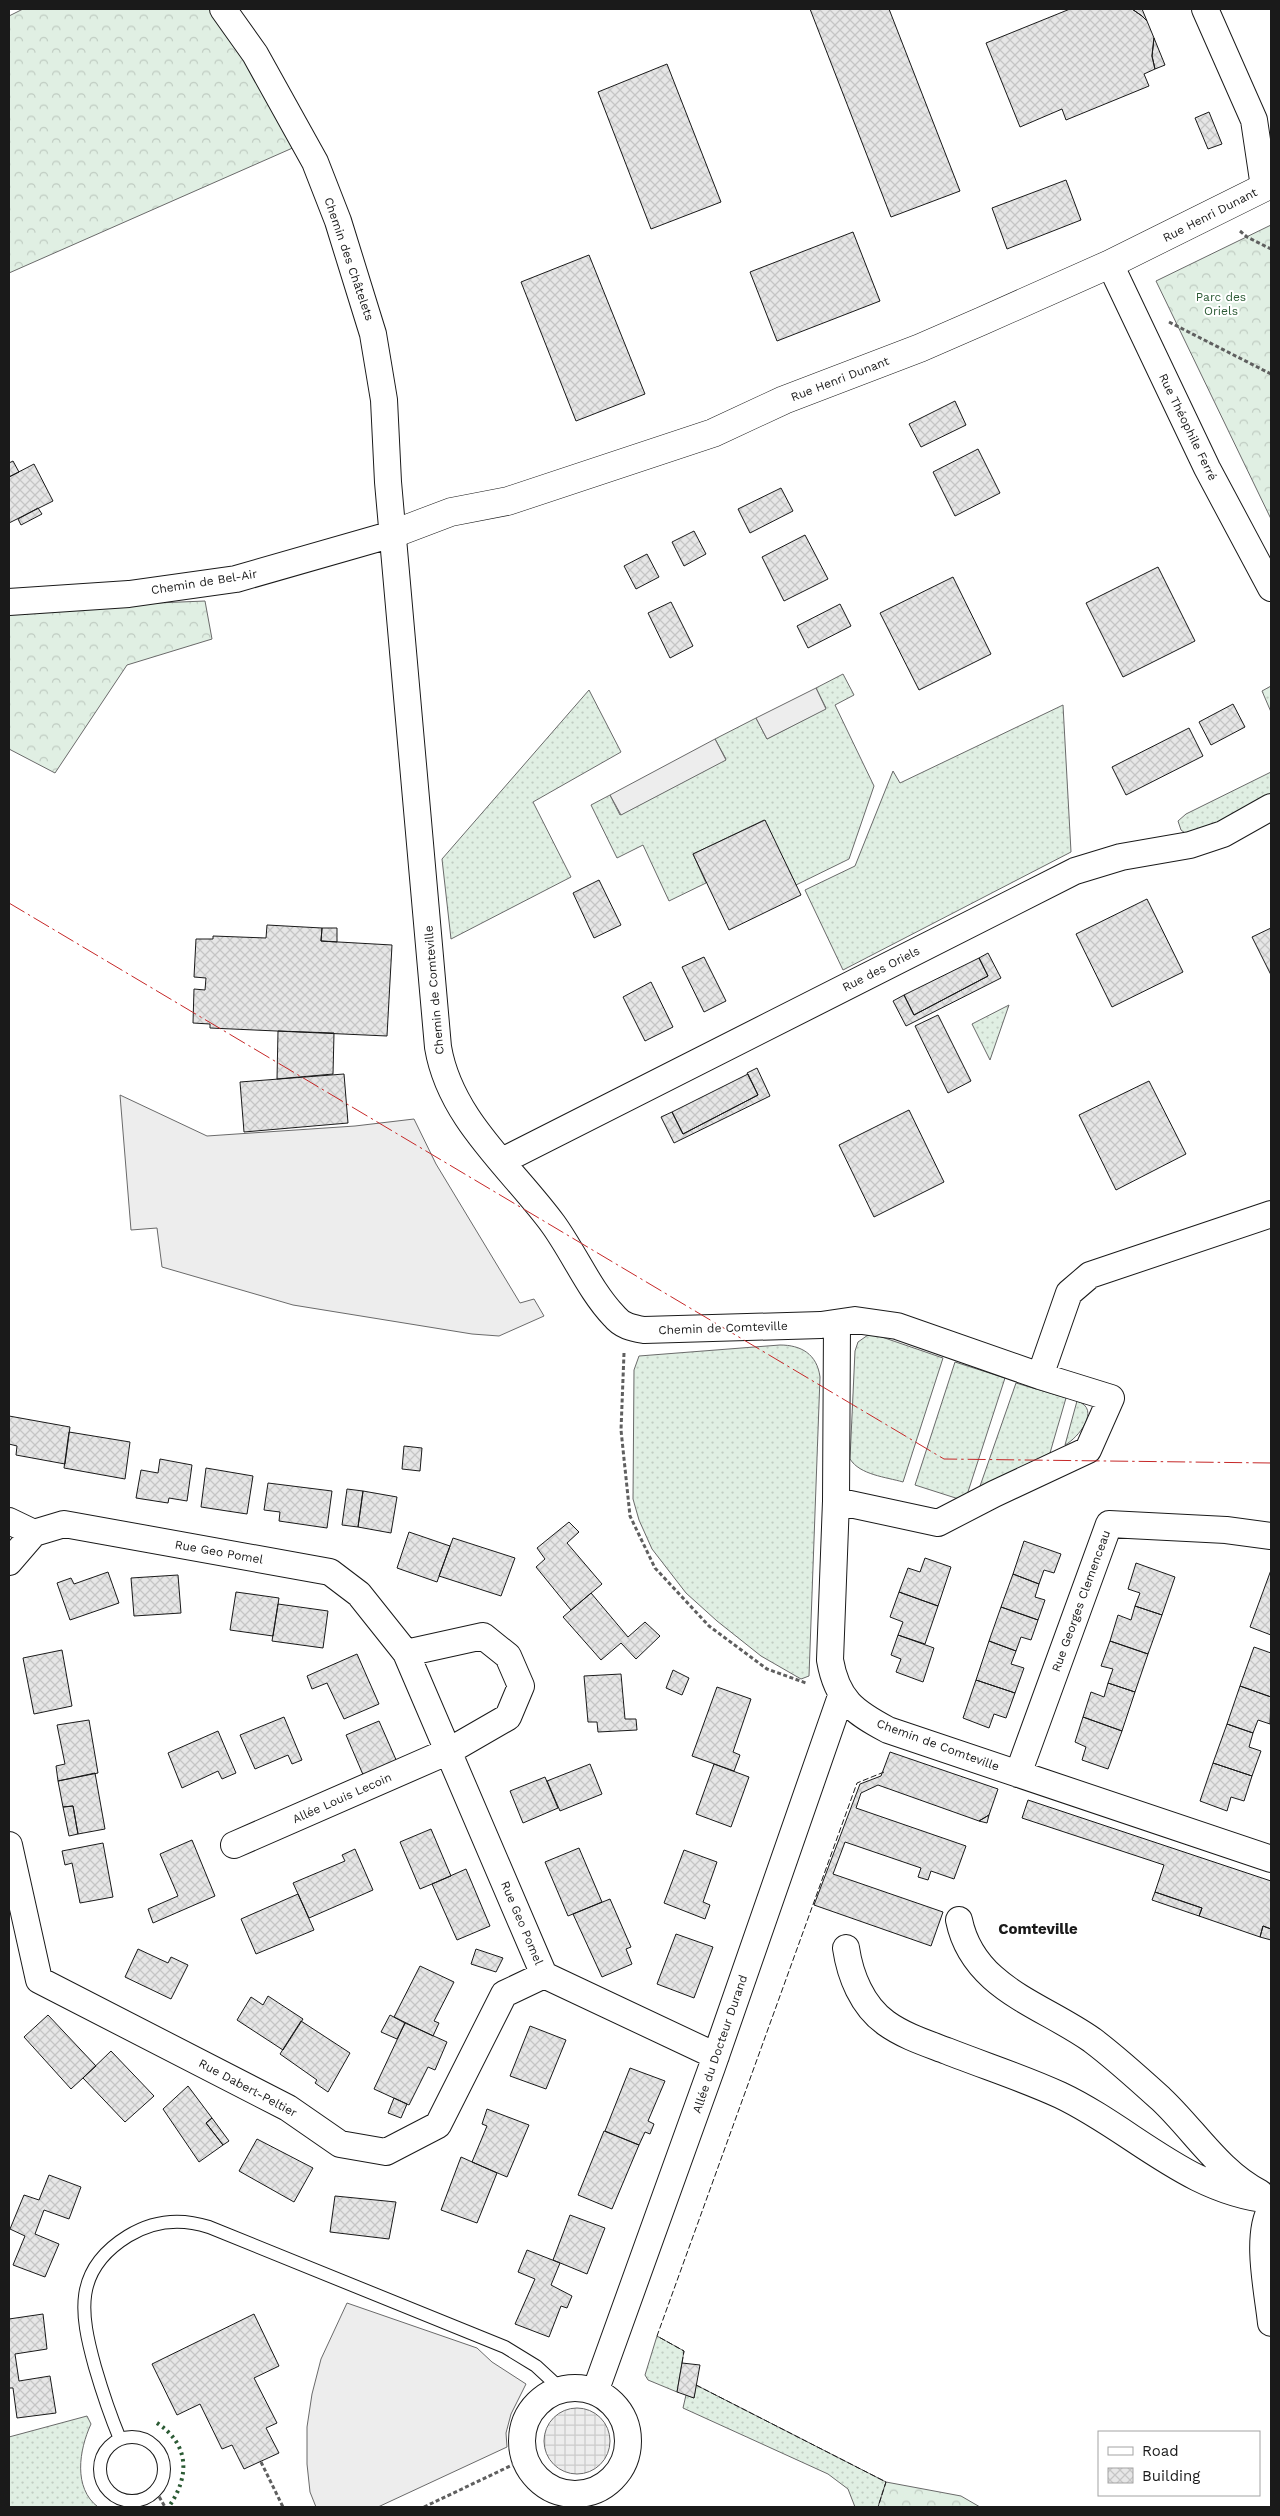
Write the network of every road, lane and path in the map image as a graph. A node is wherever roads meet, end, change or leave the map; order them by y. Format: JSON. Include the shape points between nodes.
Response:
{"nodes":[{"id":1,"x":223,"y":9,"type":"edge"},
{"id":2,"x":1205,"y":9,"type":"edge"},
{"id":3,"x":1268,"y":186,"type":"edge"},
{"id":4,"x":1223,"y":210,"type":"junction"},
{"id":5,"x":1271,"y":249,"type":"edge"},
{"id":6,"x":1110,"y":264,"type":"junction"},
{"id":7,"x":1128,"y":302,"type":"junction"},
{"id":8,"x":1271,"y":374,"type":"edge"},
{"id":9,"x":394,"y":534,"type":"junction"},
{"id":10,"x":1271,"y":588,"type":"edge"},
{"id":11,"x":9,"y":602,"type":"edge"},
{"id":12,"x":1271,"y":807,"type":"edge"},
{"id":13,"x":502,"y":1161,"type":"junction"},
{"id":14,"x":1271,"y":1214,"type":"edge"},
{"id":15,"x":838,"y":1323,"type":"junction"},
{"id":16,"x":625,"y":1325,"type":"junction"},
{"id":17,"x":1040,"y":1376,"type":"junction"},
{"id":18,"x":836,"y":1501,"type":"junction"},
{"id":19,"x":9,"y":1521,"type":"edge"},
{"id":20,"x":34,"y":1533,"type":"junction"},
{"id":21,"x":1271,"y":1536,"type":"edge"},
{"id":22,"x":9,"y":1560,"type":"edge"},
{"id":23,"x":406,"y":1653,"type":"junction"},
{"id":24,"x":841,"y":1696,"type":"junction"},
{"id":25,"x":449,"y":1750,"type":"junction"},
{"id":26,"x":1018,"y":1774,"type":"junction"},
{"id":27,"x":9,"y":1845,"type":"edge"},
{"id":28,"x":234,"y":1845,"type":"dead end"},
{"id":29,"x":1269,"y":1850,"type":"edge"},
{"id":30,"x":959,"y":1920,"type":"dead end"},
{"id":31,"x":846,"y":1948,"type":"dead end"},
{"id":32,"x":544,"y":1975,"type":"junction"},
{"id":33,"x":716,"y":2056,"type":"junction"},
{"id":34,"x":1271,"y":2199,"type":"edge"},
{"id":35,"x":1271,"y":2209,"type":"edge"},
{"id":36,"x":1271,"y":2324,"type":"edge"},
{"id":37,"x":562,"y":2390,"type":"junction"},
{"id":38,"x":595,"y":2392,"type":"junction"},
{"id":39,"x":120,"y":2439,"type":"junction"},
{"id":40,"x":525,"y":2459,"type":"junction"},
{"id":41,"x":260,"y":2462,"type":"dead end"},
{"id":42,"x":156,"y":2490,"type":"junction"},
{"id":43,"x":139,"y":2504,"type":"edge"},
{"id":44,"x":165,"y":2507,"type":"edge"},
{"id":45,"x":284,"y":2507,"type":"edge"},
{"id":46,"x":424,"y":2507,"type":"edge"}],
"edges":[{"from":1,"to":9,"type":"street","name":"Chemin des Châtelets","via":[[255,54],[315,162],[361,292],[373,334],[384,400]]},
{"from":2,"to":3,"type":"street","via":[[1254,120]]},
{"from":3,"to":4,"type":"street","name":"Rue Henri Dunant"},
{"from":4,"to":5,"type":"path","via":[[1242,233]]},
{"from":4,"to":6,"type":"street","name":"Rue Henri Dunant"},
{"from":6,"to":7,"type":"street","name":"Rue Théophile Ferré"},
{"from":6,"to":9,"type":"street","name":"Rue Henri Dunant","via":[[920,348],[784,400],[713,433],[508,501],[441,515]]},
{"from":7,"to":8,"type":"path"},
{"from":7,"to":10,"type":"street","name":"Rue Théophile Ferré","via":[[1207,468]]},
{"from":9,"to":11,"type":"street","name":"Chemin de Bel-Air","via":[[221,582],[129,594]]},
{"from":9,"to":13,"type":"street","name":"Chemin de Comteville","via":[[438,1047],[444,1076],[459,1106]]},
{"from":12,"to":13,"type":"street","name":"Rue des Oriels","via":[[1223,834],[1190,845],[1121,857],[1075,871]]},
{"from":13,"to":16,"type":"street","name":"Chemin de Comteville","via":[[553,1224],[609,1311]]},
{"from":14,"to":17,"type":"street","via":[[1090,1275],[1069,1293]]},
{"from":15,"to":16,"type":"street","name":"Chemin de Comteville","via":[[644,1330]]},
{"from":15,"to":17,"type":"street","via":[[855,1320],[897,1326]]},
{"from":15,"to":18,"type":"street","name":"Chemin de Comteville"},
{"from":16,"to":24,"type":"path","via":[[621,1430],[630,1516],[656,1568],[709,1626],[767,1669]]},
{"from":17,"to":18,"type":"street","via":[[1111,1398],[1088,1450],[938,1524]]},
{"from":18,"to":24,"type":"street","name":"Chemin de Comteville","via":[[830,1660]]},
{"from":19,"to":20,"type":"street"},
{"from":20,"to":22,"type":"street"},
{"from":20,"to":23,"type":"street","name":"Rue Geo Pomel","via":[[64,1524],[330,1572],[359,1594]]},
{"from":21,"to":26,"type":"street","name":"Rue Georges Clemenceau","via":[[1226,1530],[1109,1524]]},
{"from":23,"to":25,"type":"street","name":"Rue Geo Pomel"},
{"from":23,"to":25,"type":"street","via":[[483,1636],[508,1656],[521,1686],[508,1717]]},
{"from":24,"to":26,"type":"street","name":"Chemin de Comteville","via":[[867,1719],[888,1730]]},
{"from":24,"to":33,"type":"street","name":"Allée du Docteur Durand"},
{"from":25,"to":28,"type":"street","name":"Allée Louis Lecoin"},
{"from":25,"to":32,"type":"street","name":"Rue Geo Pomel"},
{"from":26,"to":29,"type":"street","name":"Chemin de Comteville"},
{"from":27,"to":32,"type":"street","name":"Rue Dabert-Peltier","via":[[39,1980],[288,2108],[340,2144],[386,2152],[438,2125],[504,1994]]},
{"from":30,"to":34,"type":"street","via":[[970,1954],[984,1972],[1092,2041],[1164,2102],[1234,2176]]},
{"from":31,"to":34,"type":"street","via":[[849,1966],[869,2005],[884,2022],[906,2036],[1063,2097],[1198,2179],[1229,2192]]},
{"from":32,"to":33,"type":"street","name":"Rue Geo Pomel"},
{"from":33,"to":38,"type":"street","name":"Allée du Docteur Durand"},
{"from":35,"to":36,"type":"street","via":[[1264,2249]]},
{"from":37,"to":38,"type":"street","via":[[579,2388]]},
{"from":37,"to":39,"type":"lane","via":[[536,2366],[504,2347],[209,2227],[176,2221],[149,2226],[122,2240],[101,2261],[85,2292],[85,2329],[104,2398]]},
{"from":37,"to":40,"type":"street","via":[[548,2395],[528,2416],[523,2430]]},
{"from":38,"to":40,"type":"street","via":[[610,2401],[621,2414],[628,2431],[626,2457],[612,2479],[589,2492],[563,2493],[547,2486]]},
{"from":39,"to":42,"type":"lane","via":[[139,2437],[156,2446],[164,2463],[162,2483]]},
{"from":39,"to":43,"type":"lane","via":[[101,2459],[101,2478],[105,2487],[120,2499]]},
{"from":40,"to":46,"type":"path"},
{"from":41,"to":45,"type":"path"},
{"from":42,"to":43,"type":"lane"},
{"from":42,"to":44,"type":"path"}]}
